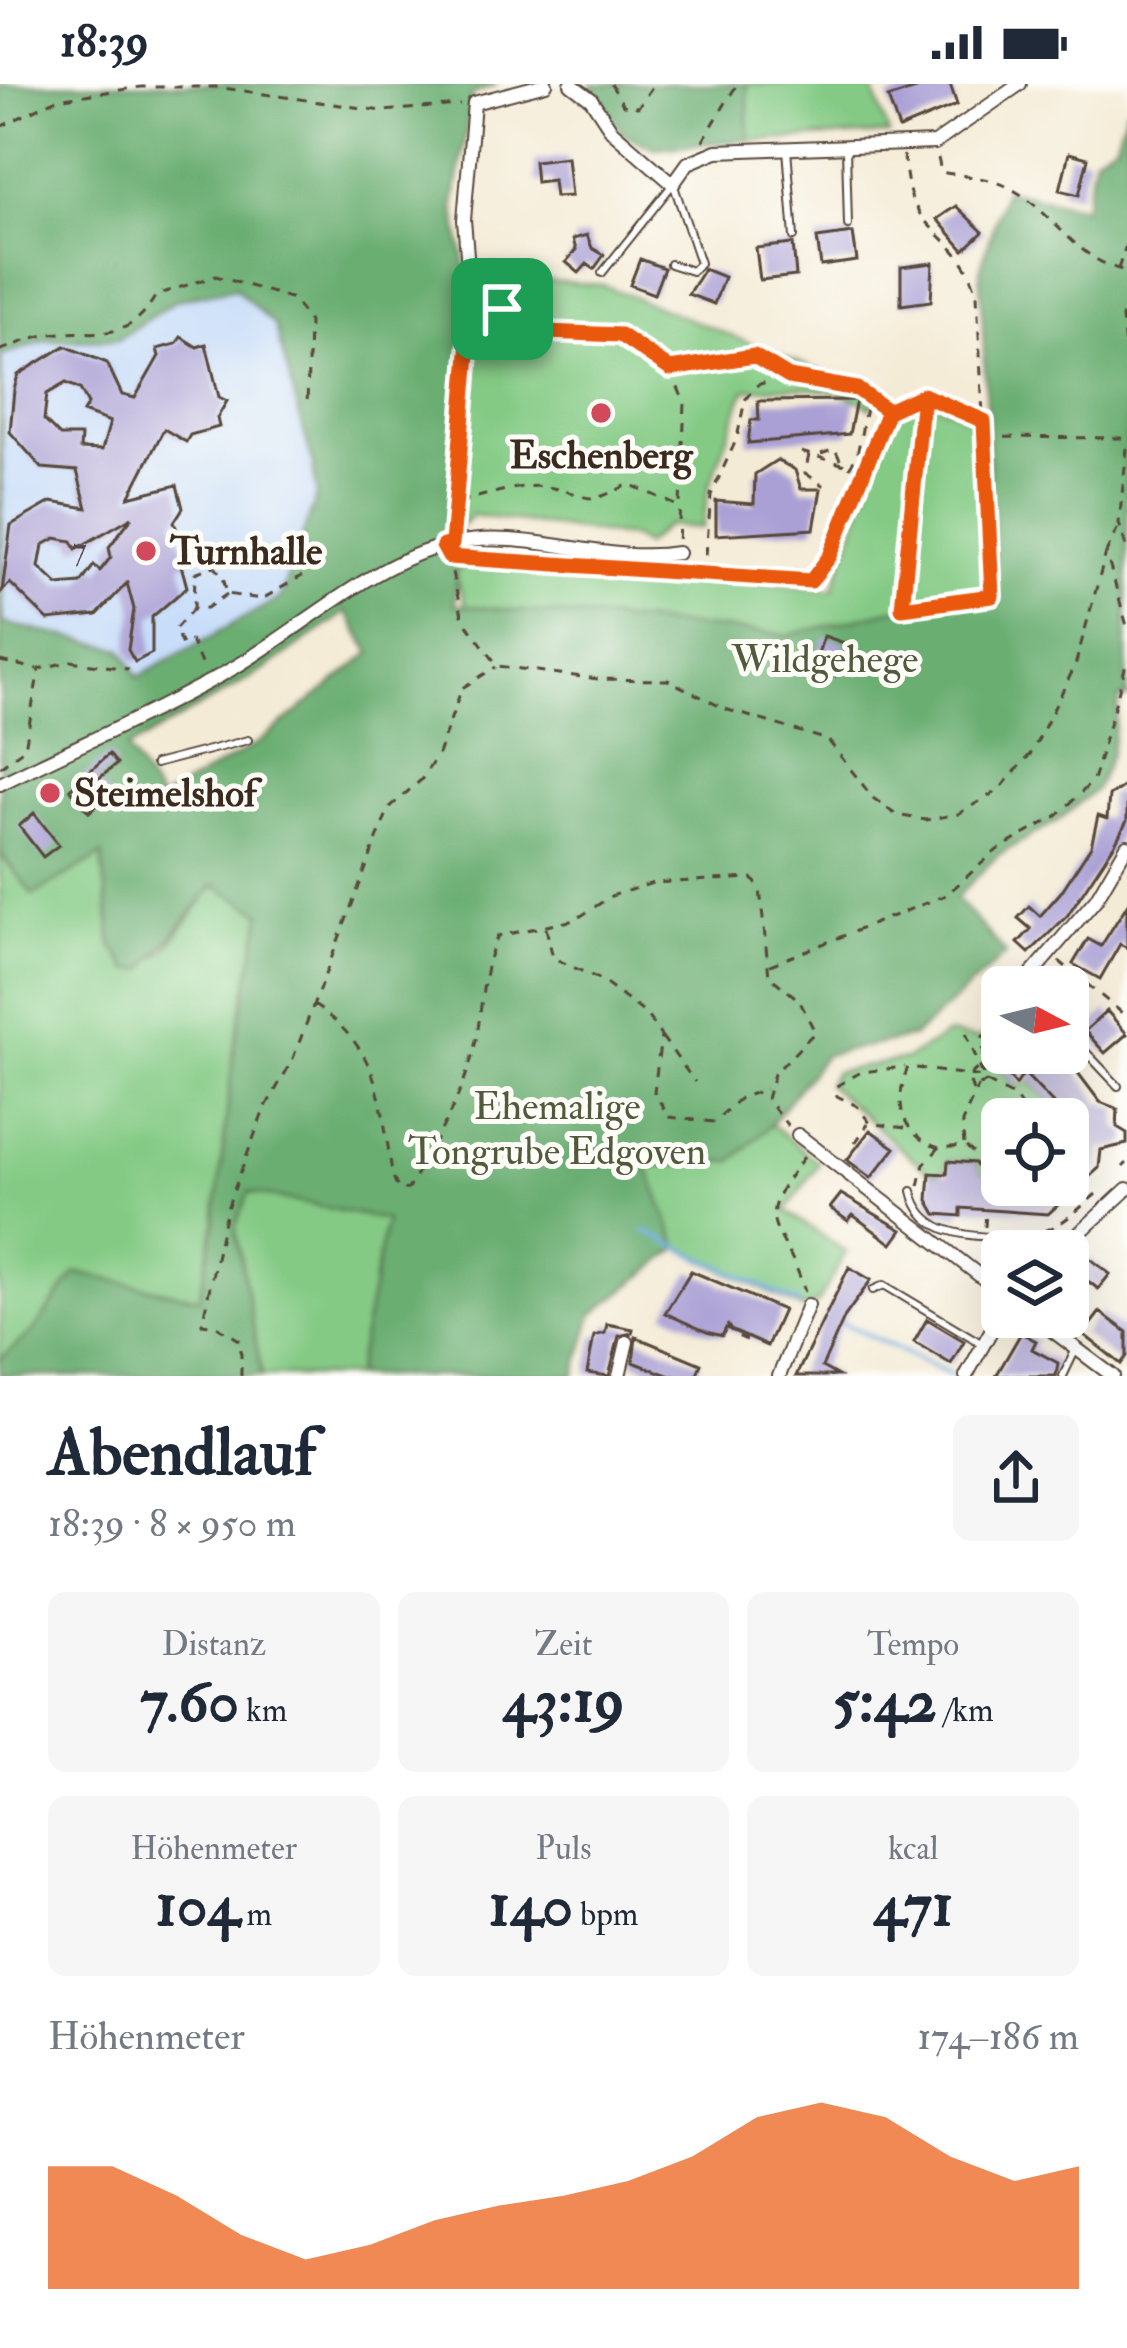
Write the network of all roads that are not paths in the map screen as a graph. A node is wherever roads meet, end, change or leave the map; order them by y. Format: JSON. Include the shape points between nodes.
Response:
{"nodes":[{"id":1,"x":546,"y":84,"type":"edge"},
{"id":2,"x":571,"y":84,"type":"edge"},
{"id":3,"x":1020,"y":84,"type":"edge"},
{"id":4,"x":846,"y":148,"type":"junction"},
{"id":5,"x":787,"y":149,"type":"junction"},
{"id":6,"x":673,"y":184,"type":"junction"},
{"id":7,"x":848,"y":225,"type":"dead end"},
{"id":8,"x":794,"y":236,"type":"dead end"},
{"id":9,"x":670,"y":264,"type":"dead end"},
{"id":10,"x":602,"y":273,"type":"dead end"},
{"id":11,"x":469,"y":278,"type":"road end"},
{"id":12,"x":678,"y":553,"type":"road end"},
{"id":13,"x":248,"y":740,"type":"dead end"},
{"id":14,"x":155,"y":764,"type":"dead end"},
{"id":15,"x":0,"y":784,"type":"edge"},
{"id":16,"x":1127,"y":846,"type":"edge"},
{"id":17,"x":1039,"y":966,"type":"edge"},
{"id":18,"x":1089,"y":1056,"type":"edge"},
{"id":19,"x":1118,"y":1086,"type":"dead end"},
{"id":20,"x":798,"y":1136,"type":"road end"},
{"id":21,"x":1127,"y":1189,"type":"edge"},
{"id":22,"x":915,"y":1190,"type":"road end"},
{"id":23,"x":1083,"y":1230,"type":"edge"},
{"id":24,"x":981,"y":1233,"type":"edge"},
{"id":25,"x":981,"y":1277,"type":"edge"},
{"id":26,"x":873,"y":1290,"type":"dead end"},
{"id":27,"x":808,"y":1308,"type":"road end"},
{"id":28,"x":988,"y":1338,"type":"edge"},
{"id":29,"x":1062,"y":1338,"type":"edge"},
{"id":30,"x":626,"y":1342,"type":"dead end"},
{"id":31,"x":984,"y":1345,"type":"junction"},
{"id":32,"x":1076,"y":1348,"type":"junction"},
{"id":33,"x":619,"y":1374,"type":"edge"},
{"id":34,"x":639,"y":1376,"type":"edge"},
{"id":35,"x":779,"y":1376,"type":"edge"},
{"id":36,"x":966,"y":1376,"type":"edge"},
{"id":37,"x":1063,"y":1376,"type":"edge"},
{"id":38,"x":1113,"y":1376,"type":"edge"}],
"edges":[{"from":1,"to":11,"type":"street","via":[[474,103],[464,220]]},
{"from":2,"to":6,"type":"street"},
{"from":3,"to":4,"type":"street","via":[[934,143]]},
{"from":4,"to":5,"type":"street"},
{"from":4,"to":7,"type":"lane"},
{"from":5,"to":6,"type":"street","via":[[702,155]]},
{"from":5,"to":8,"type":"lane"},
{"from":6,"to":9,"type":"lane","via":[[700,263],[692,271]]},
{"from":6,"to":10,"type":"lane"},
{"from":12,"to":15,"type":"street","via":[[654,557],[516,538],[448,549],[383,573],[209,680]]},
{"from":13,"to":14,"type":"lane"},
{"from":16,"to":17,"type":"street","via":[[1096,899]]},
{"from":18,"to":19,"type":"lane"},
{"from":20,"to":25,"type":"street"},
{"from":21,"to":23,"type":"street"},
{"from":22,"to":24,"type":"lane","via":[[933,1225]]},
{"from":26,"to":31,"type":"lane","via":[[884,1286]]},
{"from":27,"to":35,"type":"street"},
{"from":28,"to":31,"type":"street"},
{"from":29,"to":32,"type":"street"},
{"from":30,"to":33,"type":"street"},
{"from":31,"to":36,"type":"street"},
{"from":32,"to":37,"type":"lane"},
{"from":32,"to":38,"type":"street"},
{"from":33,"to":34,"type":"street"}]}
